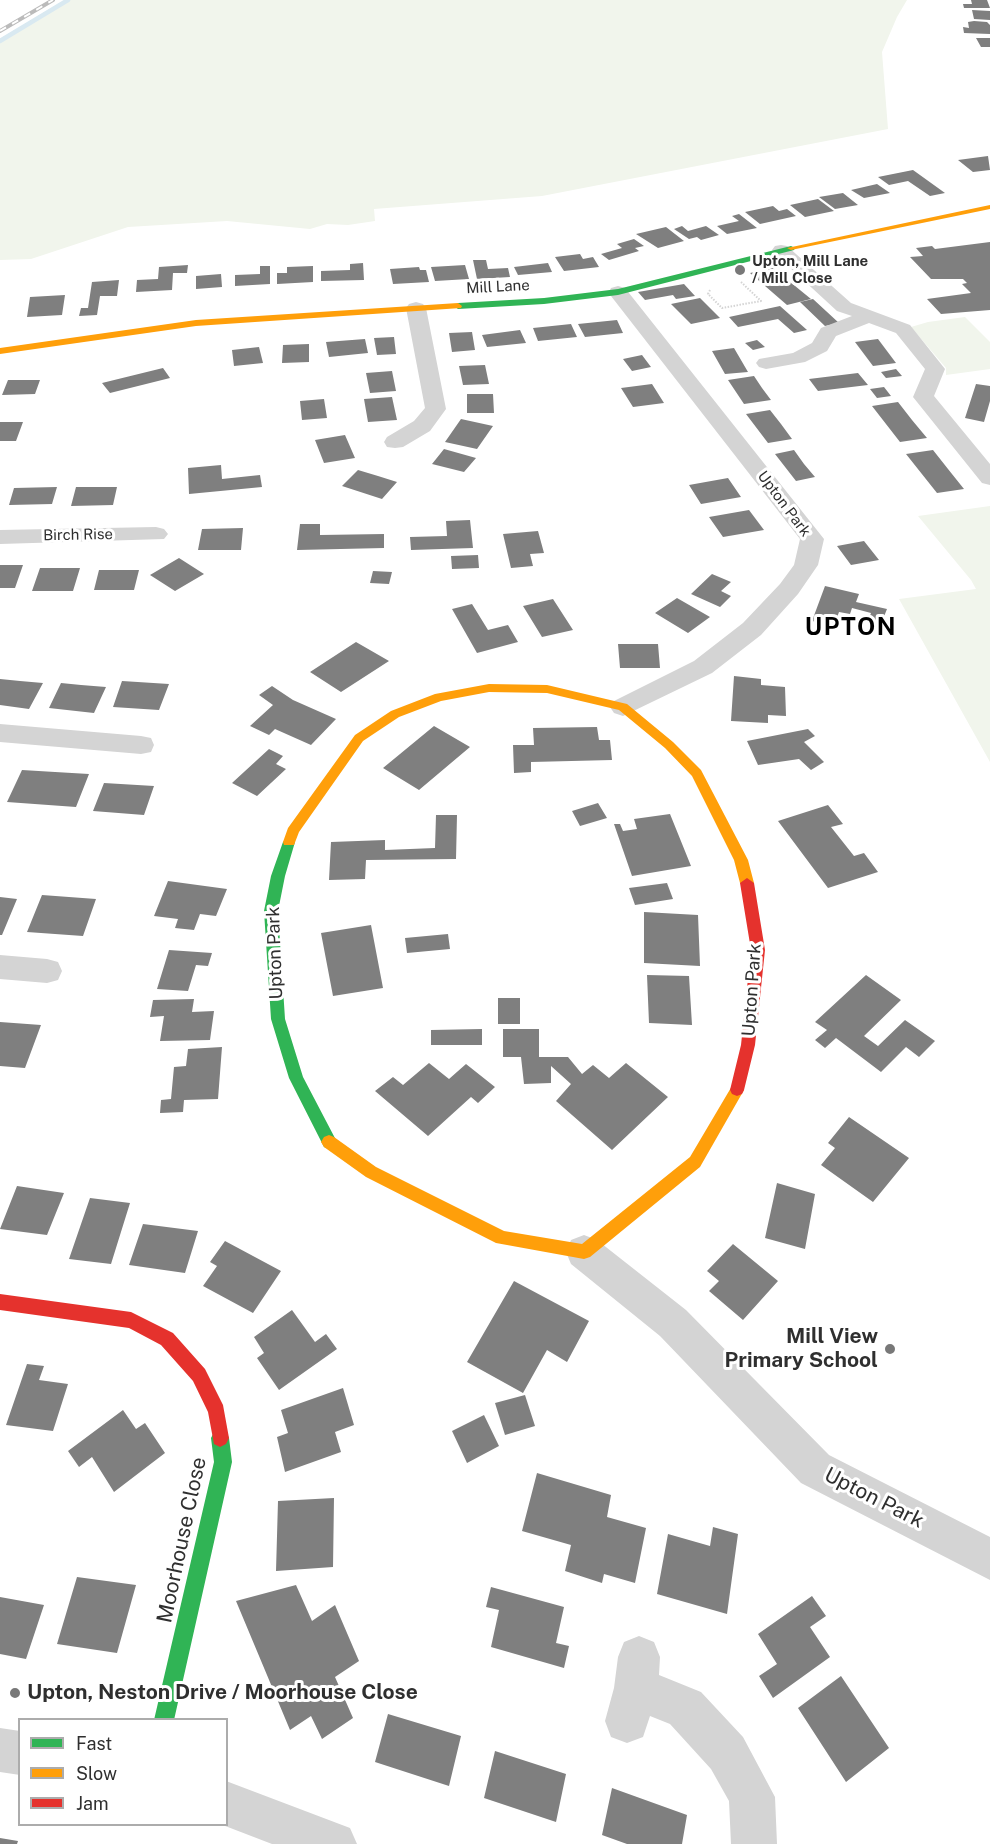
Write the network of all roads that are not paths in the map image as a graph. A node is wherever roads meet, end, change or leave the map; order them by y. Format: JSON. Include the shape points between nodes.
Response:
{"nodes":[{"id":1,"x":990,"y":207,"type":"edge"},
{"id":2,"x":781,"y":250,"type":"junction"},
{"id":3,"x":618,"y":292,"type":"junction"},
{"id":4,"x":416,"y":308,"type":"junction"},
{"id":5,"x":868,"y":317,"type":"junction"},
{"id":6,"x":0,"y":351,"type":"edge"},
{"id":7,"x":766,"y":363,"type":"dead end"},
{"id":8,"x":395,"y":442,"type":"dead end"},
{"id":9,"x":990,"y":478,"type":"edge"},
{"id":10,"x":156,"y":534,"type":"dead end"},
{"id":11,"x":0,"y":537,"type":"edge"},
{"id":12,"x":623,"y":707,"type":"junction"},
{"id":13,"x":0,"y":733,"type":"edge"},
{"id":14,"x":141,"y":745,"type":"dead end"},
{"id":15,"x":0,"y":967,"type":"edge"},
{"id":16,"x":47,"y":971,"type":"dead end"},
{"id":17,"x":584,"y":1252,"type":"junction"},
{"id":18,"x":0,"y":1302,"type":"edge"},
{"id":19,"x":990,"y":1559,"type":"edge"},
{"id":20,"x":634,"y":1689,"type":"dead end"},
{"id":21,"x":164,"y":1718,"type":"edge"},
{"id":22,"x":0,"y":1750,"type":"edge"},
{"id":23,"x":18,"y":1753,"type":"edge"},
{"id":24,"x":228,"y":1805,"type":"edge"},
{"id":25,"x":334,"y":1844,"type":"edge"},
{"id":26,"x":754,"y":1844,"type":"edge"}],
"edges":[{"from":1,"to":2,"type":"street","name":"Mill Lane"},
{"from":2,"to":3,"type":"street","name":"Mill Lane"},
{"from":2,"to":5,"type":"street","via":[[844,307]]},
{"from":3,"to":4,"type":"street","name":"Mill Lane","via":[[543,301]]},
{"from":3,"to":12,"type":"street","name":"Upton Park","via":[[812,539],[806,565],[752,629],[703,667]]},
{"from":4,"to":6,"type":"street","name":"Mill Lane","via":[[196,323]]},
{"from":4,"to":8,"type":"street","via":[[436,409],[422,426]]},
{"from":5,"to":7,"type":"street","via":[[828,332],[820,347],[798,358]]},
{"from":5,"to":9,"type":"street","via":[[903,329],[935,369],[923,397]]},
{"from":10,"to":11,"type":"street","name":"Birch Rise"},
{"from":12,"to":17,"type":"street","name":"Upton Park","via":[[696,773],[741,860],[758,950],[748,1045],[736,1093],[695,1162]]},
{"from":12,"to":17,"type":"street","name":"Upton Park","via":[[547,689],[489,688],[439,697],[395,714],[359,738],[293,831],[271,911],[278,1018],[296,1078],[328,1141],[371,1172],[502,1238]]},
{"from":13,"to":14,"type":"street"},
{"from":15,"to":16,"type":"street"},
{"from":17,"to":19,"type":"street","name":"Upton Park","via":[[674,1323],[815,1469]]},
{"from":18,"to":21,"type":"street","name":"Moorhouse Close","via":[[131,1320],[167,1339],[199,1376],[217,1412],[223,1461]]},
{"from":20,"to":26,"type":"street","via":[[685,1708],[727,1753],[752,1797]]},
{"from":22,"to":23,"type":"street"},
{"from":24,"to":25,"type":"street"}]}
